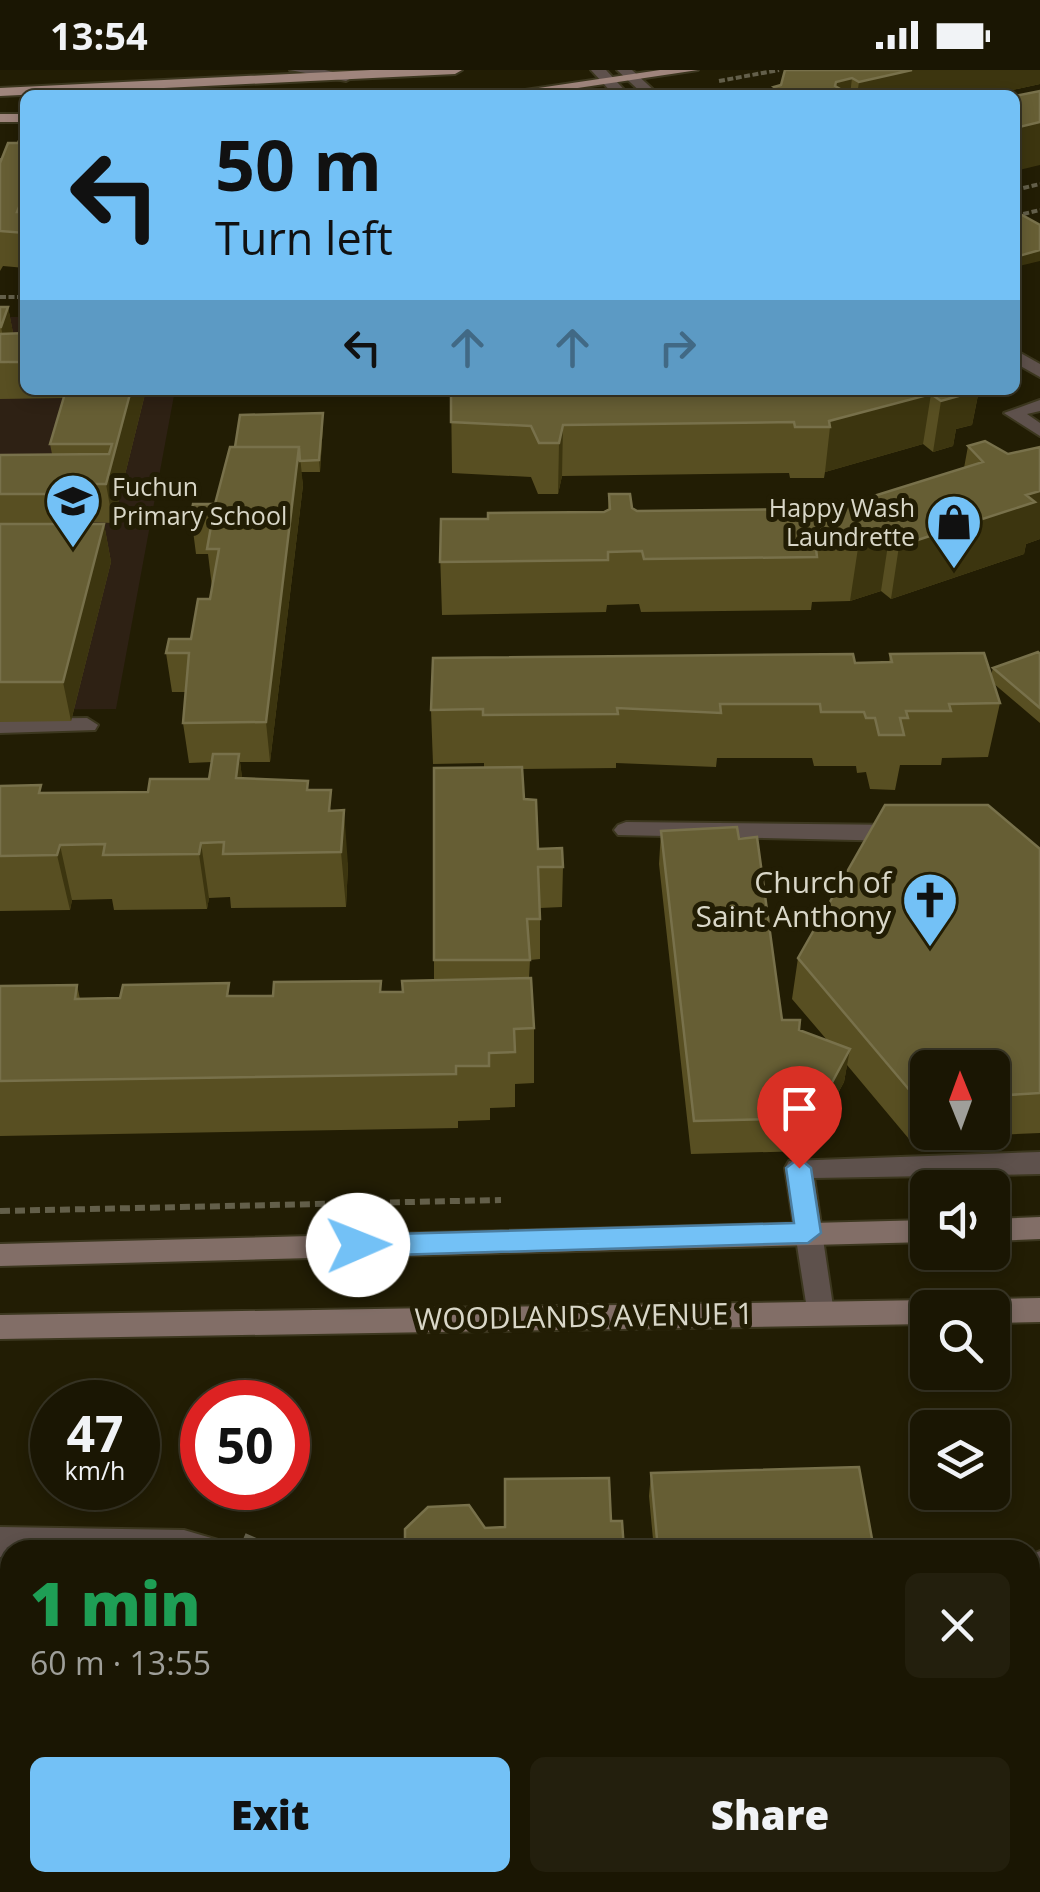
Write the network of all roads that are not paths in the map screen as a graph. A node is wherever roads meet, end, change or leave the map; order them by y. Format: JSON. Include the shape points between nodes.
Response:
{"nodes":[{"id":1,"x":297,"y":70,"type":"edge"},
{"id":2,"x":455,"y":70,"type":"edge"},
{"id":3,"x":691,"y":70,"type":"edge"},
{"id":4,"x":628,"y":75,"type":"edge"},
{"id":5,"x":602,"y":76,"type":"edge"},
{"id":6,"x":352,"y":78,"type":"junction"},
{"id":7,"x":50,"y":90,"type":"edge"},
{"id":8,"x":526,"y":90,"type":"edge"},
{"id":9,"x":1040,"y":405,"type":"edge"},
{"id":10,"x":1040,"y":431,"type":"edge"},
{"id":11,"x":87,"y":725,"type":"dead end"},
{"id":12,"x":0,"y":726,"type":"edge"},
{"id":13,"x":626,"y":830,"type":"dead end"},
{"id":14,"x":918,"y":833,"type":"edge"},
{"id":15,"x":1040,"y":1163,"type":"edge"},
{"id":16,"x":1040,"y":1228,"type":"edge"},
{"id":17,"x":1010,"y":1229,"type":"edge"},
{"id":18,"x":910,"y":1231,"type":"edge"},
{"id":19,"x":808,"y":1233,"type":"junction"},
{"id":20,"x":0,"y":1254,"type":"edge"},
{"id":21,"x":1040,"y":1310,"type":"edge"},
{"id":22,"x":1010,"y":1311,"type":"edge"},
{"id":23,"x":910,"y":1312,"type":"edge"},
{"id":24,"x":819,"y":1314,"type":"junction"},
{"id":25,"x":0,"y":1327,"type":"edge"}],
"edges":[{"from":1,"to":6,"type":"street"},
{"from":2,"to":6,"type":"main road"},
{"from":3,"to":4,"type":"main road"},
{"from":4,"to":5,"type":"main road"},
{"from":5,"to":8,"type":"main road"},
{"from":6,"to":7,"type":"main road"},
{"from":9,"to":10,"type":"street","via":[[1013,414]]},
{"from":11,"to":12,"type":"street"},
{"from":13,"to":14,"type":"street"},
{"from":15,"to":19,"type":"street","via":[[799,1168]]},
{"from":16,"to":17,"type":"main road"},
{"from":18,"to":19,"type":"main road"},
{"from":19,"to":20,"type":"main road"},
{"from":19,"to":24,"type":"street"},
{"from":21,"to":22,"type":"main road"},
{"from":23,"to":24,"type":"main road","name":"WOODLANDS AVENUE 1"},
{"from":24,"to":25,"type":"main road","name":"WOODLANDS AVENUE 1"}]}
